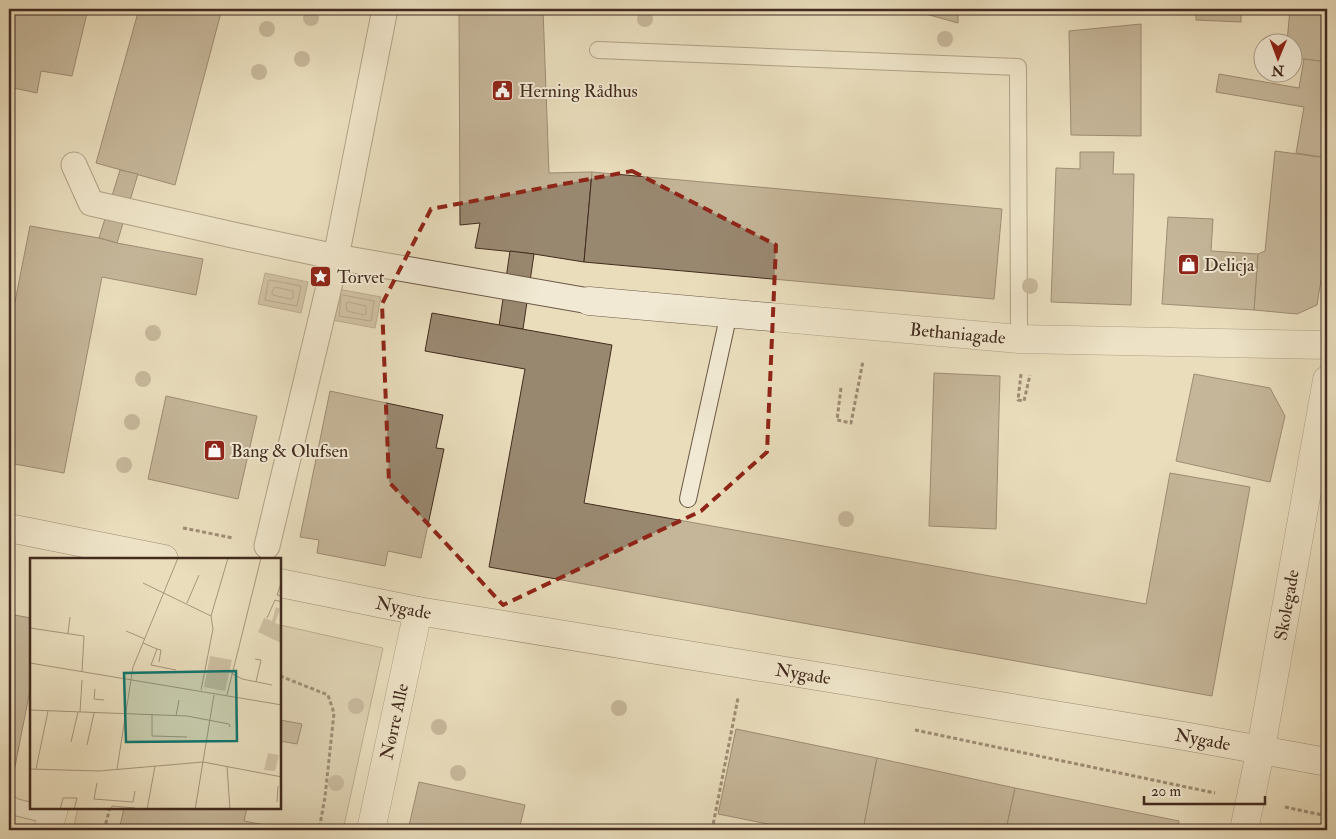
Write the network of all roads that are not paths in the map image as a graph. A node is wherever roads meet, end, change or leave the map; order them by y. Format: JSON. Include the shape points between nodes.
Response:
{"nodes":[{"id":1,"x":385,"y":9,"type":"edge"},
{"id":2,"x":598,"y":50,"type":"dead end"},
{"id":3,"x":74,"y":165,"type":"dead end"},
{"id":4,"x":336,"y":256,"type":"junction"},
{"id":5,"x":588,"y":300,"type":"joint"},
{"id":6,"x":729,"y":313,"type":"junction"},
{"id":7,"x":1019,"y":339,"type":"junction"},
{"id":8,"x":1327,"y":345,"type":"edge"},
{"id":9,"x":1327,"y":380,"type":"edge"},
{"id":10,"x":688,"y":499,"type":"dead end"},
{"id":11,"x":9,"y":528,"type":"edge"},
{"id":12,"x":267,"y":546,"type":"dead end"},
{"id":13,"x":113,"y":554,"type":"edge"},
{"id":14,"x":154,"y":558,"type":"edge"},
{"id":15,"x":281,"y":583,"type":"edge"},
{"id":16,"x":418,"y":611,"type":"junction"},
{"id":17,"x":1260,"y":748,"type":"junction"},
{"id":18,"x":1327,"y":762,"type":"edge"},
{"id":19,"x":9,"y":803,"type":"edge"},
{"id":20,"x":51,"y":818,"type":"edge"},
{"id":21,"x":371,"y":830,"type":"edge"},
{"id":22,"x":1244,"y":830,"type":"edge"}],
"edges":[{"from":1,"to":4,"type":"street"},
{"from":2,"to":7,"type":"lane","via":[[1018,68]]},
{"from":3,"to":4,"type":"street","via":[[91,202]]},
{"from":4,"to":5,"type":"street"},
{"from":4,"to":12,"type":"street"},
{"from":5,"to":6,"type":"street","name":"Bethaniagade"},
{"from":6,"to":7,"type":"street","name":"Bethaniagade"},
{"from":6,"to":10,"type":"lane"},
{"from":7,"to":8,"type":"street","name":"Bethaniagade"},
{"from":9,"to":17,"type":"street","name":"Skolegade"},
{"from":11,"to":13,"type":"street"},
{"from":13,"to":14,"type":"street"},
{"from":15,"to":16,"type":"street","name":"Nygade"},
{"from":16,"to":17,"type":"street","name":"Nygade"},
{"from":16,"to":21,"type":"street","name":"Nørre Alle"},
{"from":17,"to":18,"type":"street","name":"Nygade"},
{"from":17,"to":22,"type":"street","name":"Skolegade"},
{"from":19,"to":20,"type":"lane"}]}
